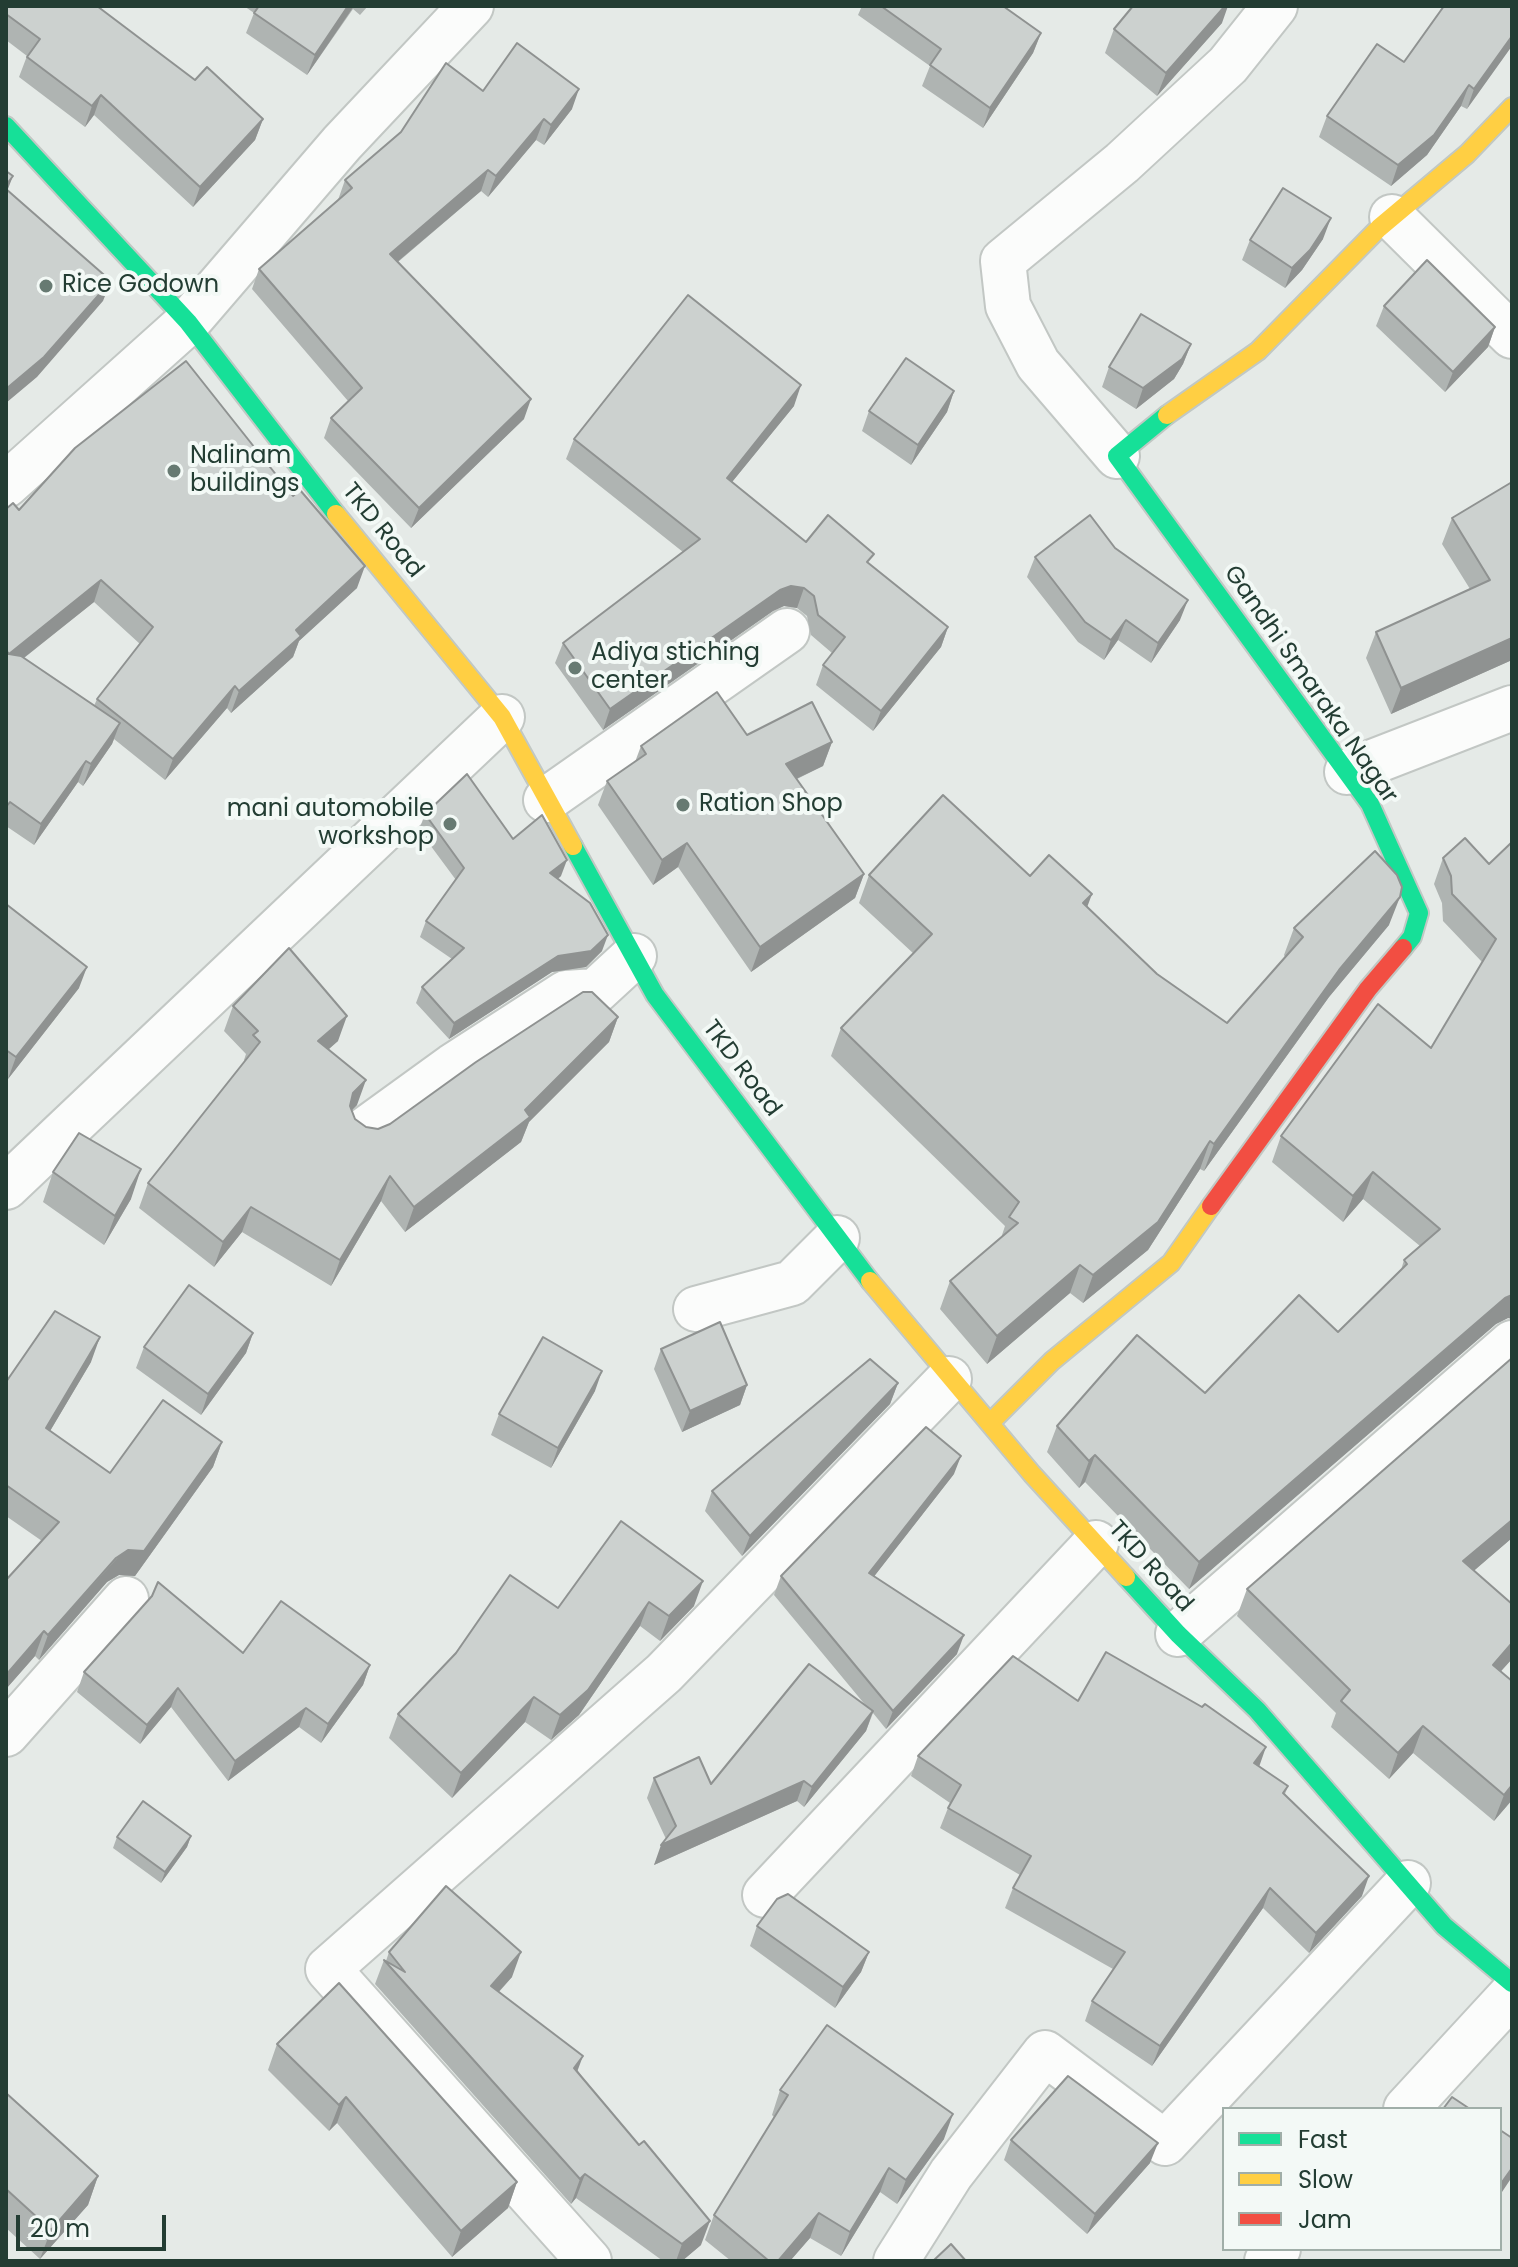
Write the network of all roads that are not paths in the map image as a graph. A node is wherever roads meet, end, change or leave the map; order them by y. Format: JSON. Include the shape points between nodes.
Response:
{"nodes":[{"id":1,"x":471,"y":6,"type":"edge"},
{"id":2,"x":1275,"y":6,"type":"edge"},
{"id":3,"x":1512,"y":107,"type":"edge"},
{"id":4,"x":6,"y":126,"type":"edge"},
{"id":5,"x":1392,"y":217,"type":"junction"},
{"id":6,"x":188,"y":322,"type":"junction"},
{"id":7,"x":1512,"y":336,"type":"edge"},
{"id":8,"x":1117,"y":456,"type":"junction"},
{"id":9,"x":6,"y":485,"type":"edge"},
{"id":10,"x":787,"y":631,"type":"dead end"},
{"id":11,"x":1512,"y":708,"type":"edge"},
{"id":12,"x":502,"y":717,"type":"junction"},
{"id":13,"x":1347,"y":772,"type":"junction"},
{"id":14,"x":546,"y":800,"type":"junction"},
{"id":15,"x":634,"y":956,"type":"junction"},
{"id":16,"x":366,"y":1129,"type":"edge"},
{"id":17,"x":6,"y":1187,"type":"edge"},
{"id":18,"x":837,"y":1238,"type":"junction"},
{"id":19,"x":696,"y":1309,"type":"dead end"},
{"id":20,"x":1512,"y":1343,"type":"edge"},
{"id":21,"x":949,"y":1379,"type":"junction"},
{"id":22,"x":990,"y":1423,"type":"junction"},
{"id":23,"x":1096,"y":1543,"type":"junction"},
{"id":24,"x":126,"y":1599,"type":"dead end"},
{"id":25,"x":1178,"y":1634,"type":"junction"},
{"id":26,"x":6,"y":1734,"type":"edge"},
{"id":27,"x":1408,"y":1883,"type":"junction"},
{"id":28,"x":765,"y":1895,"type":"dead end"},
{"id":29,"x":1512,"y":1983,"type":"edge"},
{"id":30,"x":1512,"y":1994,"type":"edge"},
{"id":31,"x":1408,"y":2107,"type":"edge"},
{"id":32,"x":589,"y":2261,"type":"edge"},
{"id":33,"x":896,"y":2261,"type":"edge"}],
"edges":[{"from":1,"to":6,"type":"street","via":[[342,143]]},
{"from":2,"to":8,"type":"street","via":[[1217,74],[1122,163],[1003,261],[1008,306],[1038,364]]},
{"from":3,"to":5,"type":"street","via":[[1467,154]]},
{"from":4,"to":6,"type":"street","name":"TKD Road"},
{"from":5,"to":7,"type":"street"},
{"from":5,"to":8,"type":"street","via":[[1258,351]]},
{"from":6,"to":9,"type":"street"},
{"from":6,"to":12,"type":"street","name":"TKD Road"},
{"from":8,"to":13,"type":"street","name":"Gandhi Smaraka Nagar"},
{"from":10,"to":14,"type":"street"},
{"from":11,"to":13,"type":"street"},
{"from":12,"to":14,"type":"street","name":"TKD Road"},
{"from":12,"to":17,"type":"street"},
{"from":13,"to":22,"type":"street","name":"Gandhi Smaraka Nagar","via":[[1370,804],[1419,913],[1412,937],[1269,1122],[1171,1263],[1052,1361]]},
{"from":14,"to":15,"type":"street","name":"TKD Road"},
{"from":15,"to":16,"type":"street","via":[[596,991],[566,993]]},
{"from":15,"to":18,"type":"street","name":"TKD Road","via":[[655,995]]},
{"from":18,"to":19,"type":"street","via":[[792,1283]]},
{"from":18,"to":21,"type":"street","name":"TKD Road"},
{"from":20,"to":25,"type":"street"},
{"from":21,"to":22,"type":"street","name":"TKD Road"},
{"from":21,"to":32,"type":"street","via":[[664,1673],[328,1969]]},
{"from":22,"to":23,"type":"street","name":"TKD Road"},
{"from":23,"to":25,"type":"street","name":"TKD Road"},
{"from":23,"to":28,"type":"street"},
{"from":24,"to":26,"type":"street"},
{"from":25,"to":27,"type":"street","name":"TKD Road","via":[[1257,1710]]},
{"from":27,"to":29,"type":"street","name":"TKD Road","via":[[1444,1926]]},
{"from":27,"to":33,"type":"street","via":[[1165,2143],[1045,2053],[951,2174]]},
{"from":30,"to":31,"type":"street"}]}
